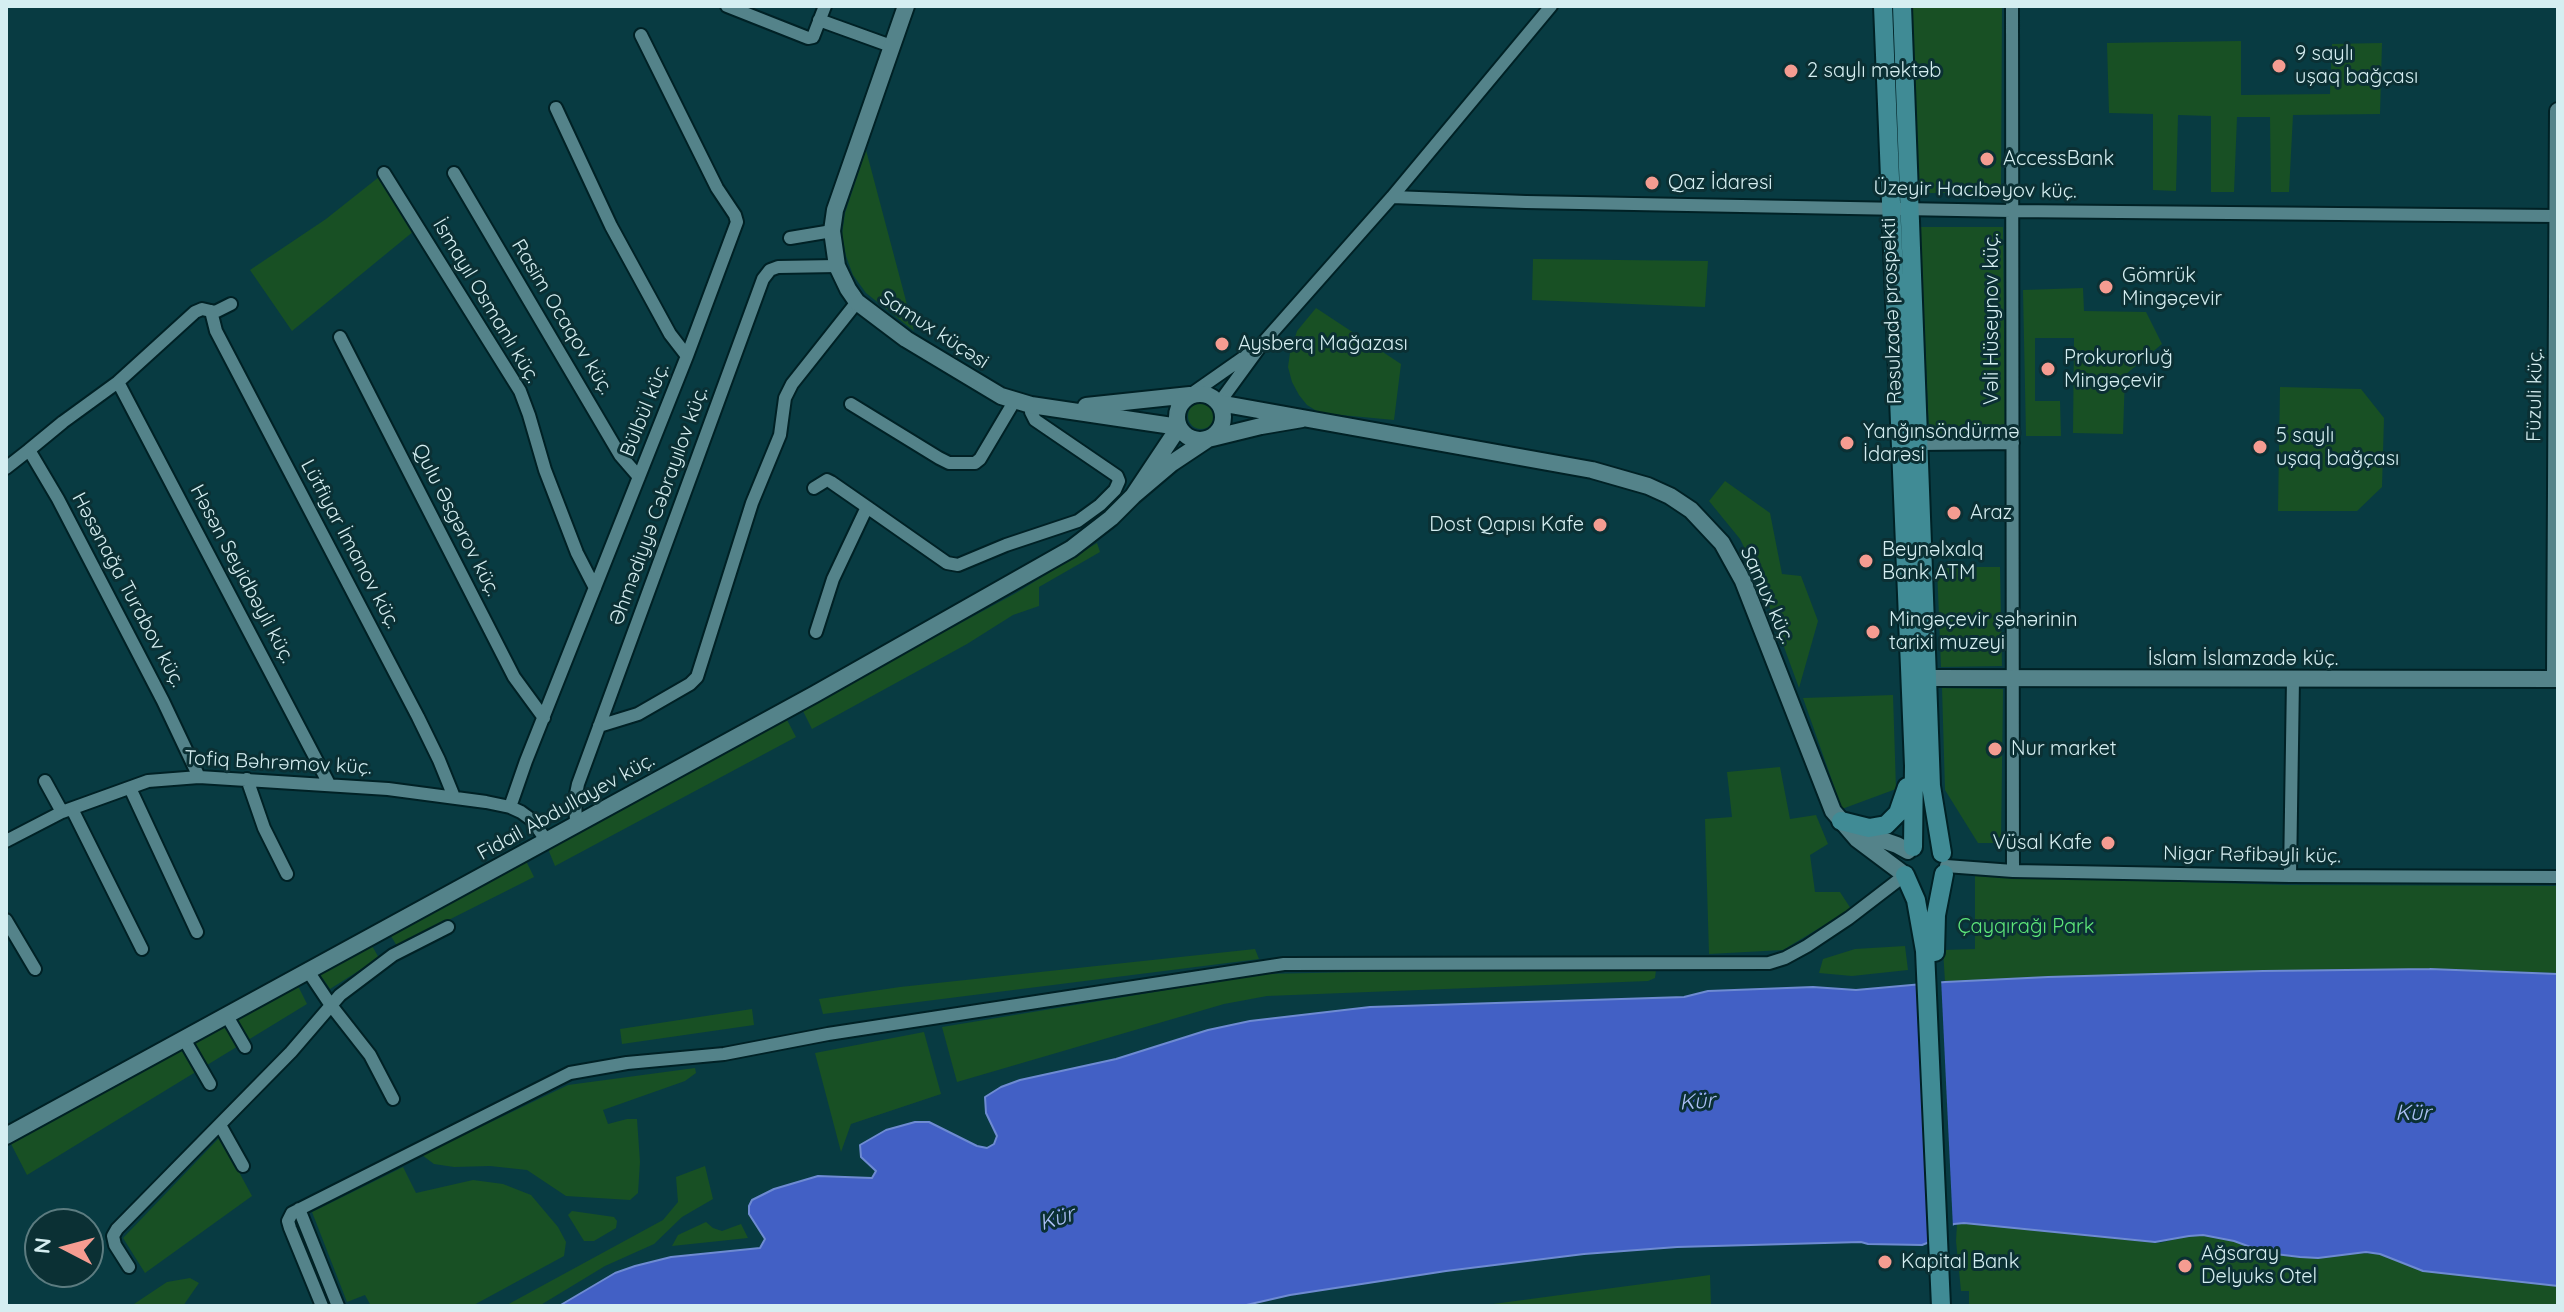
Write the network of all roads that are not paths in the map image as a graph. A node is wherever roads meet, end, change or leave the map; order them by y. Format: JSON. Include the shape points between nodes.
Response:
{"nodes":[{"id":1,"x":727,"y":6,"type":"edge"},
{"id":2,"x":825,"y":6,"type":"edge"},
{"id":3,"x":906,"y":6,"type":"edge"},
{"id":4,"x":1551,"y":6,"type":"edge"},
{"id":5,"x":1883,"y":6,"type":"edge"},
{"id":6,"x":1902,"y":6,"type":"edge"},
{"id":7,"x":2012,"y":6,"type":"edge"},
{"id":8,"x":819,"y":20,"type":"junction"},
{"id":9,"x":641,"y":35,"type":"dead end"},
{"id":10,"x":891,"y":46,"type":"junction"},
{"id":11,"x":556,"y":108,"type":"dead end"},
{"id":12,"x":2558,"y":111,"type":"edge"},
{"id":13,"x":384,"y":173,"type":"dead end"},
{"id":14,"x":454,"y":173,"type":"dead end"},
{"id":15,"x":1392,"y":197,"type":"junction"},
{"id":16,"x":1901,"y":209,"type":"junction"},
{"id":17,"x":2011,"y":211,"type":"junction"},
{"id":18,"x":2557,"y":216,"type":"edge"},
{"id":19,"x":832,"y":231,"type":"junction"},
{"id":20,"x":790,"y":238,"type":"dead end"},
{"id":21,"x":837,"y":266,"type":"junction"},
{"id":22,"x":857,"y":302,"type":"junction"},
{"id":23,"x":231,"y":304,"type":"dead end"},
{"id":24,"x":211,"y":311,"type":"junction"},
{"id":25,"x":340,"y":337,"type":"dead end"},
{"id":26,"x":1262,"y":344,"type":"junction"},
{"id":27,"x":687,"y":356,"type":"junction"},
{"id":28,"x":118,"y":382,"type":"junction"},
{"id":29,"x":1190,"y":395,"type":"junction"},
{"id":30,"x":1023,"y":402,"type":"junction"},
{"id":31,"x":1219,"y":403,"type":"junction"},
{"id":32,"x":851,"y":404,"type":"dead end"},
{"id":33,"x":1061,"y":408,"type":"junction"},
{"id":34,"x":1302,"y":419,"type":"junction"},
{"id":35,"x":1179,"y":427,"type":"junction"},
{"id":36,"x":1208,"y":439,"type":"junction"},
{"id":37,"x":2013,"y":443,"type":"junction"},
{"id":38,"x":1919,"y":444,"type":"junction"},
{"id":39,"x":2556,"y":449,"type":"edge"},
{"id":40,"x":29,"y":450,"type":"junction"},
{"id":41,"x":6,"y":468,"type":"edge"},
{"id":42,"x":639,"y":477,"type":"junction"},
{"id":43,"x":814,"y":488,"type":"dead end"},
{"id":44,"x":1133,"y":496,"type":"junction"},
{"id":45,"x":867,"y":507,"type":"junction"},
{"id":46,"x":595,"y":588,"type":"junction"},
{"id":47,"x":816,"y":632,"type":"dead end"},
{"id":48,"x":1929,"y":678,"type":"junction"},
{"id":49,"x":2013,"y":678,"type":"junction"},
{"id":50,"x":2293,"y":679,"type":"junction"},
{"id":51,"x":2556,"y":679,"type":"edge"},
{"id":52,"x":544,"y":718,"type":"junction"},
{"id":53,"x":599,"y":726,"type":"junction"},
{"id":54,"x":1914,"y":766,"type":"junction"},
{"id":55,"x":199,"y":777,"type":"junction"},
{"id":56,"x":247,"y":779,"type":"junction"},
{"id":57,"x":45,"y":781,"type":"dead end"},
{"id":58,"x":329,"y":784,"type":"junction"},
{"id":59,"x":130,"y":788,"type":"junction"},
{"id":60,"x":454,"y":797,"type":"junction"},
{"id":61,"x":510,"y":807,"type":"junction"},
{"id":62,"x":67,"y":810,"type":"junction"},
{"id":63,"x":1841,"y":821,"type":"junction"},
{"id":64,"x":576,"y":822,"type":"junction"},
{"id":65,"x":546,"y":840,"type":"junction"},
{"id":66,"x":6,"y":841,"type":"edge"},
{"id":67,"x":1910,"y":849,"type":"junction"},
{"id":68,"x":1944,"y":864,"type":"junction"},
{"id":69,"x":2013,"y":871,"type":"junction"},
{"id":70,"x":287,"y":874,"type":"dead end"},
{"id":71,"x":1905,"y":875,"type":"junction"},
{"id":72,"x":2290,"y":876,"type":"junction"},
{"id":73,"x":2558,"y":877,"type":"edge"},
{"id":74,"x":6,"y":920,"type":"edge"},
{"id":75,"x":448,"y":927,"type":"dead end"},
{"id":76,"x":197,"y":932,"type":"dead end"},
{"id":77,"x":142,"y":949,"type":"dead end"},
{"id":78,"x":1930,"y":950,"type":"junction"},
{"id":79,"x":35,"y":969,"type":"dead end"},
{"id":80,"x":308,"y":971,"type":"junction"},
{"id":81,"x":330,"y":1004,"type":"junction"},
{"id":82,"x":227,"y":1016,"type":"junction"},
{"id":83,"x":184,"y":1039,"type":"junction"},
{"id":84,"x":245,"y":1047,"type":"dead end"},
{"id":85,"x":210,"y":1084,"type":"dead end"},
{"id":86,"x":393,"y":1099,"type":"dead end"},
{"id":87,"x":220,"y":1125,"type":"junction"},
{"id":88,"x":6,"y":1136,"type":"edge"},
{"id":89,"x":243,"y":1166,"type":"dead end"},
{"id":90,"x":299,"y":1209,"type":"junction"},
{"id":91,"x":129,"y":1267,"type":"dead end"},
{"id":92,"x":1946,"y":1297,"type":"edge"},
{"id":93,"x":322,"y":1306,"type":"edge"},
{"id":94,"x":338,"y":1306,"type":"edge"}],
"edges":[{"from":1,"to":8,"type":"street","via":[[808,38]]},
{"from":2,"to":8,"type":"street"},
{"from":3,"to":10,"type":"street","name":"Samux küçəsi"},
{"from":4,"to":15,"type":"street"},
{"from":5,"to":16,"type":"main road","name":"Rəsulzadə prospekti"},
{"from":6,"to":16,"type":"main road","name":"Rəsulzadə prospekti"},
{"from":7,"to":17,"type":"street","name":"Vəli Hüseynov küç."},
{"from":8,"to":10,"type":"street"},
{"from":9,"to":27,"type":"street","name":"Bülbül küç.","via":[[736,219]]},
{"from":10,"to":19,"type":"street","name":"Samux küçəsi","via":[[842,185]]},
{"from":11,"to":27,"type":"street","via":[[611,226]]},
{"from":12,"to":18,"type":"street","name":"Füzuli küç."},
{"from":13,"to":46,"type":"street","name":"İsmayıl Osmanlı küç.","via":[[520,391],[545,470]]},
{"from":14,"to":42,"type":"street","name":"Rasim Ocaqov küç.","via":[[620,455]]},
{"from":15,"to":16,"type":"street","name":"Üzeyir Hacıbəyov küç."},
{"from":15,"to":26,"type":"street"},
{"from":16,"to":17,"type":"street","name":"Üzeyir Hacıbəyov küç."},
{"from":16,"to":38,"type":"main road","name":"Rəsulzadə prospekti"},
{"from":16,"to":54,"type":"main road","name":"Rəsulzadə prospekti"},
{"from":17,"to":18,"type":"street","name":"Üzeyir Hacıbəyov küç."},
{"from":17,"to":37,"type":"street","name":"Vəli Hüseynov küç."},
{"from":18,"to":39,"type":"street","name":"Füzuli küç."},
{"from":19,"to":20,"type":"street"},
{"from":19,"to":21,"type":"street","name":"Samux küçəsi"},
{"from":21,"to":22,"type":"street","name":"Samux küçəsi"},
{"from":21,"to":53,"type":"street","name":"Əhmədiyyə Cəbrayılov küç.","via":[[778,267],[763,279]]},
{"from":22,"to":30,"type":"street","name":"Samux küçəsi","via":[[992,391]]},
{"from":22,"to":53,"type":"street","via":[[785,398],[780,435],[752,503],[697,677],[638,714]]},
{"from":23,"to":24,"type":"street"},
{"from":24,"to":28,"type":"street","via":[[195,312]]},
{"from":24,"to":60,"type":"street","name":"Lütfiyar İmanov küç.","via":[[216,331],[418,717]]},
{"from":25,"to":52,"type":"street","name":"Qulu Əsgərov küç.","via":[[514,677]]},
{"from":26,"to":29,"type":"street"},
{"from":26,"to":31,"type":"street"},
{"from":27,"to":42,"type":"street","name":"Bülbül küç."},
{"from":28,"to":40,"type":"street"},
{"from":28,"to":58,"type":"street","name":"Həsən Seyidbəyli küç."},
{"from":29,"to":31,"type":"street","via":[[1209,395]]},
{"from":29,"to":33,"type":"street"},
{"from":29,"to":35,"type":"street","via":[[1177,412]]},
{"from":30,"to":32,"type":"street","via":[[975,463],[949,463]]},
{"from":30,"to":33,"type":"street","name":"Samux küçəsi"},
{"from":30,"to":45,"type":"street","via":[[1035,420],[1117,476],[1115,490],[1078,521],[958,565],[947,563]]},
{"from":31,"to":34,"type":"street","name":"Samux küç."},
{"from":31,"to":36,"type":"street","via":[[1222,424]]},
{"from":33,"to":35,"type":"street"},
{"from":34,"to":36,"type":"street"},
{"from":34,"to":63,"type":"street","name":"Samux küç.","via":[[1626,478],[1691,510],[1722,543],[1743,581],[1828,801]]},
{"from":35,"to":36,"type":"street","via":[[1194,439]]},
{"from":35,"to":44,"type":"street"},
{"from":36,"to":44,"type":"street"},
{"from":37,"to":38,"type":"street"},
{"from":37,"to":49,"type":"street","name":"Vəli Hüseynov küç."},
{"from":38,"to":48,"type":"main road","name":"Rəsulzadə prospekti"},
{"from":39,"to":51,"type":"street","name":"Füzuli küç."},
{"from":40,"to":41,"type":"street"},
{"from":40,"to":55,"type":"street","name":"Həsənağa Turabov küç."},
{"from":42,"to":46,"type":"street","name":"Bülbül küç."},
{"from":43,"to":45,"type":"street","via":[[827,480]]},
{"from":44,"to":64,"type":"street","name":"Fidail Abdullayev küç.","via":[[1071,549]]},
{"from":45,"to":47,"type":"street","via":[[833,579]]},
{"from":46,"to":52,"type":"street","name":"Bülbül küç."},
{"from":48,"to":49,"type":"street","name":"İslam İslamzadə küç."},
{"from":48,"to":68,"type":"main road","name":"Rəsulzadə prospekti","via":[[1931,786]]},
{"from":49,"to":50,"type":"street","name":"İslam İslamzadə küç."},
{"from":49,"to":69,"type":"street","name":"Vəli Hüseynov küç."},
{"from":50,"to":51,"type":"street","name":"İslam İslamzadə küç."},
{"from":50,"to":72,"type":"street"},
{"from":52,"to":61,"type":"street","name":"Bülbül küç."},
{"from":53,"to":64,"type":"street","name":"Əhmədiyyə Cəbrayılov küç.","via":[[578,784]]},
{"from":54,"to":63,"type":"main road","via":[[1892,821],[1869,828]]},
{"from":54,"to":67,"type":"main road","name":"Rəsulzadə prospekti"},
{"from":55,"to":56,"type":"street","name":"Tofiq Bəhrəmov küç."},
{"from":55,"to":59,"type":"street","name":"Tofiq Bəhrəmov küç.","via":[[148,781]]},
{"from":56,"to":58,"type":"street","name":"Tofiq Bəhrəmov küç."},
{"from":56,"to":70,"type":"street"},
{"from":57,"to":62,"type":"street"},
{"from":58,"to":60,"type":"street","name":"Tofiq Bəhrəmov küç."},
{"from":59,"to":62,"type":"street","name":"Tofiq Bəhrəmov küç."},
{"from":59,"to":76,"type":"street"},
{"from":60,"to":61,"type":"street","name":"Tofiq Bəhrəmov küç."},
{"from":61,"to":65,"type":"street","name":"Tofiq Bəhrəmov küç.","via":[[532,820]]},
{"from":62,"to":66,"type":"street","name":"Tofiq Bəhrəmov küç."},
{"from":62,"to":77,"type":"street"},
{"from":63,"to":67,"type":"street","via":[[1859,833]]},
{"from":63,"to":71,"type":"street","name":"Samux küç."},
{"from":64,"to":65,"type":"street","name":"Fidail Abdullayev küç."},
{"from":65,"to":80,"type":"street","name":"Fidail Abdullayev küç."},
{"from":67,"to":68,"type":"main road","via":[[1925,843],[1937,848]]},
{"from":67,"to":71,"type":"main road","via":[[1903,863]]},
{"from":68,"to":69,"type":"street","name":"Nigar Rəfibəyli küç."},
{"from":68,"to":71,"type":"main road","via":[[1935,884],[1922,887]]},
{"from":68,"to":78,"type":"main road"},
{"from":69,"to":72,"type":"street","name":"Nigar Rəfibəyli küç."},
{"from":71,"to":78,"type":"main road"},
{"from":71,"to":90,"type":"street","via":[[1807,946],[1769,963],[1284,964],[724,1054],[593,1068],[557,1078]]},
{"from":72,"to":73,"type":"street","name":"Nigar Rəfibəyli küç."},
{"from":74,"to":79,"type":"street"},
{"from":75,"to":81,"type":"street","via":[[393,955]]},
{"from":78,"to":92,"type":"main road"},
{"from":80,"to":81,"type":"street"},
{"from":80,"to":82,"type":"street","name":"Fidail Abdullayev küç."},
{"from":81,"to":86,"type":"street","via":[[370,1055]]},
{"from":81,"to":87,"type":"street"},
{"from":82,"to":83,"type":"street","name":"Fidail Abdullayev küç."},
{"from":82,"to":84,"type":"street"},
{"from":83,"to":85,"type":"street"},
{"from":83,"to":88,"type":"street","name":"Fidail Abdullayev küç."},
{"from":87,"to":89,"type":"street"},
{"from":87,"to":91,"type":"street","via":[[117,1229],[115,1245]]},
{"from":90,"to":93,"type":"street","via":[[288,1221]]},
{"from":90,"to":94,"type":"street"}]}
